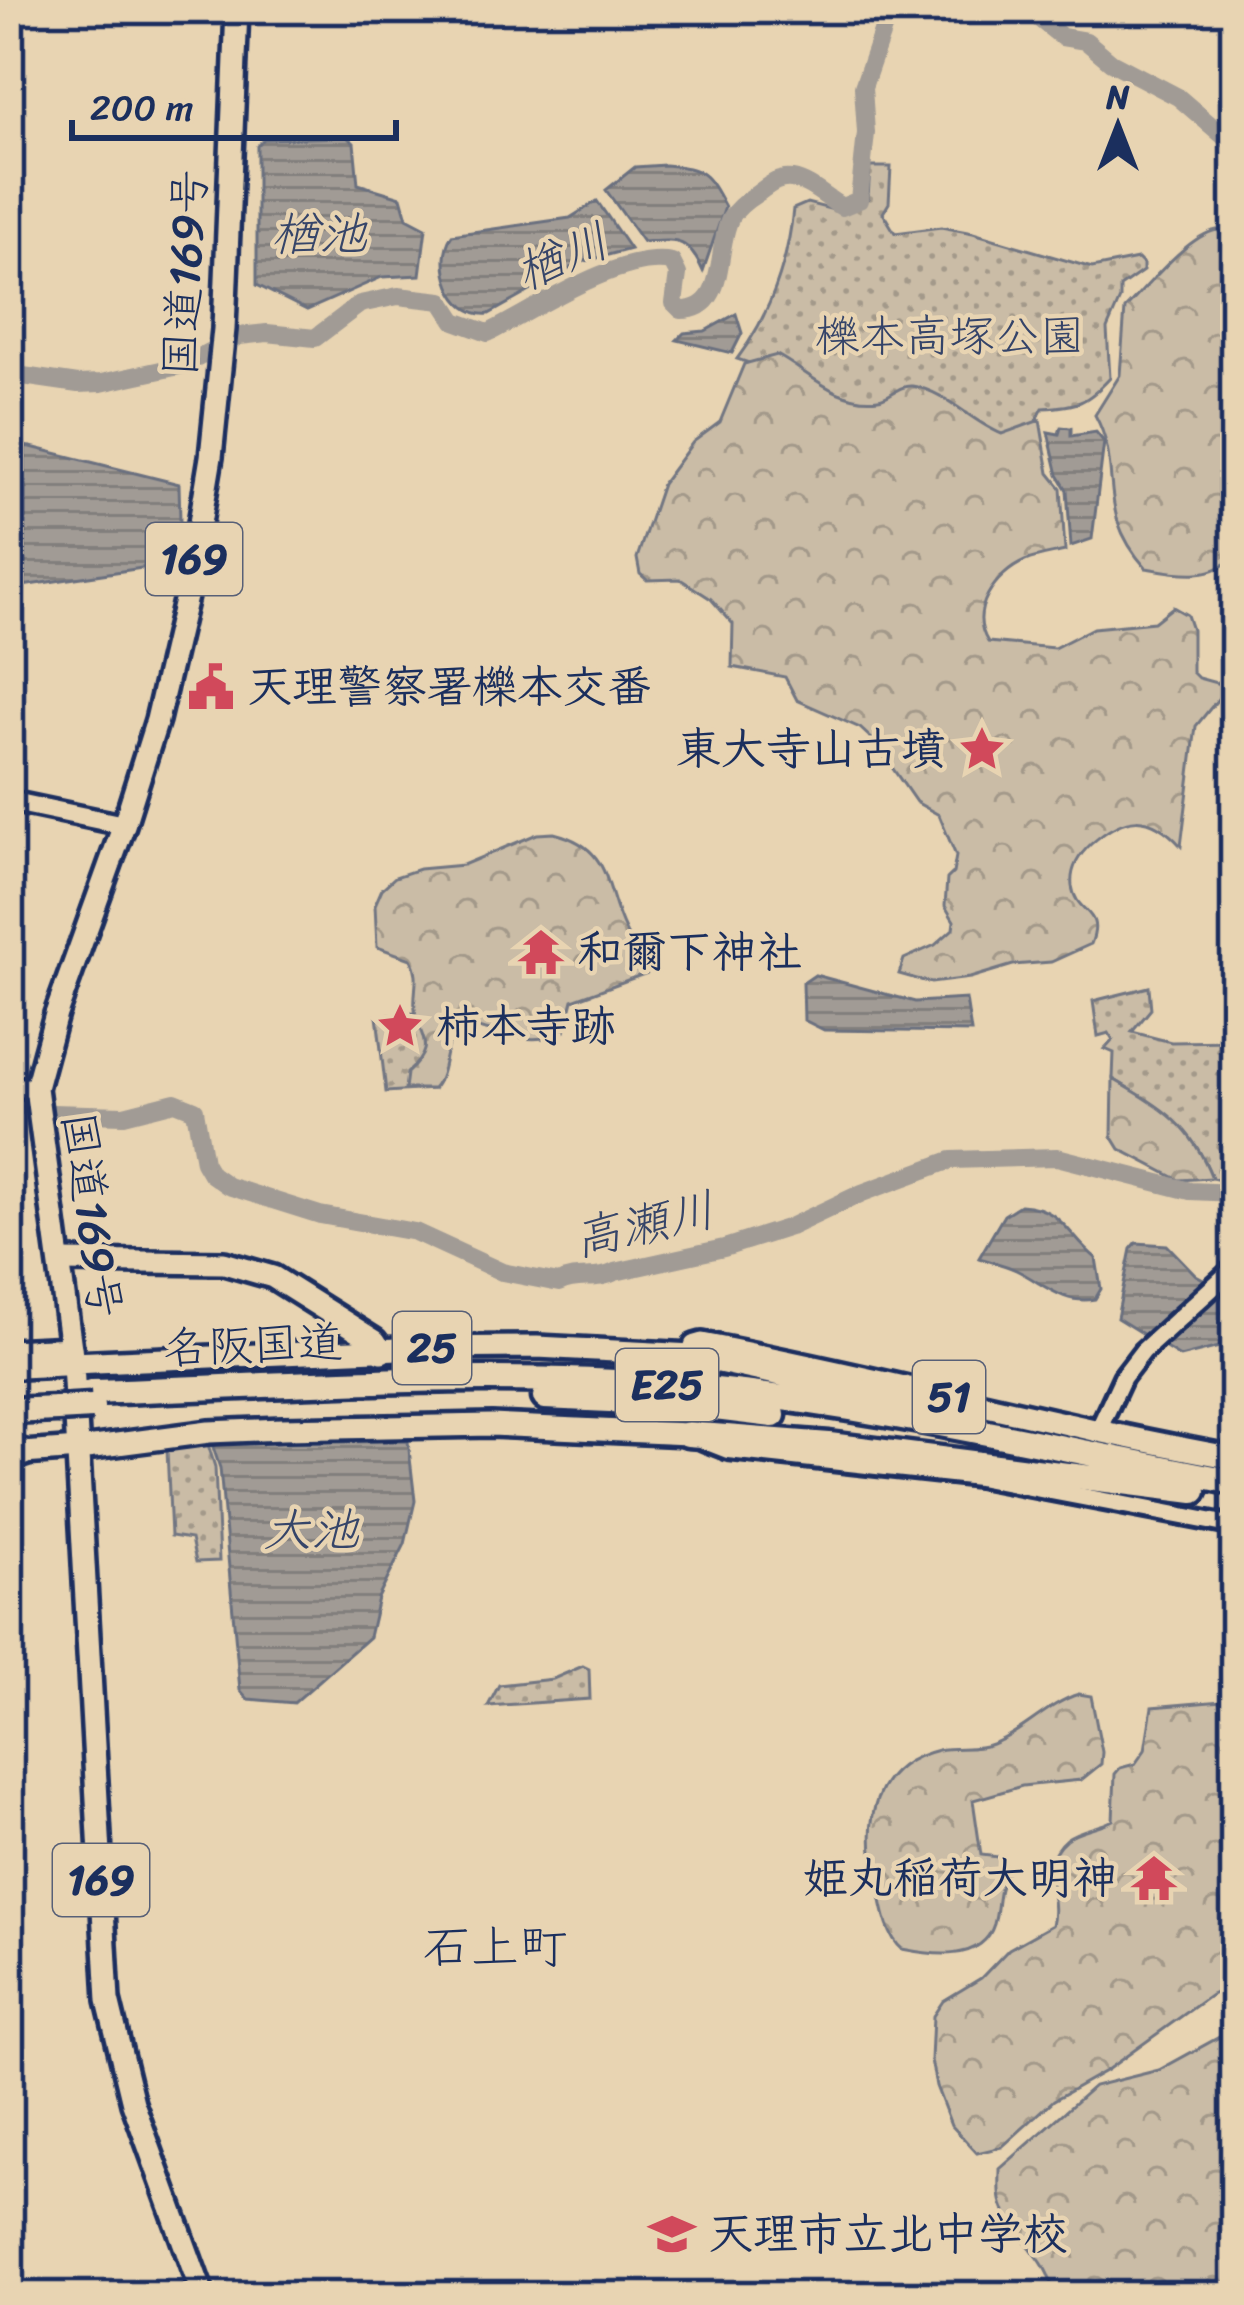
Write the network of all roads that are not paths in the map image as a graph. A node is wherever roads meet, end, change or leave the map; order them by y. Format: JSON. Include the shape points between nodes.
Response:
{"nodes":[{"id":1,"x":237,"y":9,"type":"edge"},
{"id":2,"x":9,"y":801,"type":"edge"},
{"id":3,"x":124,"y":825,"type":"junction"},
{"id":4,"x":9,"y":1088,"type":"edge"},
{"id":5,"x":36,"y":1088,"type":"junction"},
{"id":6,"x":62,"y":1261,"type":"junction"},
{"id":7,"x":1229,"y":1272,"type":"edge"},
{"id":8,"x":9,"y":1351,"type":"edge"},
{"id":9,"x":382,"y":1352,"type":"junction"},
{"id":10,"x":72,"y":1356,"type":"junction"},
{"id":11,"x":9,"y":1366,"type":"edge"},
{"id":12,"x":692,"y":1366,"type":"junction"},
{"id":13,"x":9,"y":1395,"type":"edge"},
{"id":14,"x":92,"y":1400,"type":"junction"},
{"id":15,"x":57,"y":1401,"type":"junction"},
{"id":16,"x":9,"y":1411,"type":"edge"},
{"id":17,"x":688,"y":1424,"type":"junction"},
{"id":18,"x":1096,"y":1433,"type":"junction"},
{"id":19,"x":79,"y":1449,"type":"junction"},
{"id":20,"x":14,"y":1453,"type":"edge"},
{"id":21,"x":1235,"y":1458,"type":"edge"},
{"id":22,"x":1235,"y":1480,"type":"edge"},
{"id":23,"x":1194,"y":1490,"type":"junction"},
{"id":24,"x":1235,"y":1498,"type":"edge"},
{"id":25,"x":1235,"y":1526,"type":"edge"},
{"id":26,"x":203,"y":2296,"type":"edge"}],
"edges":[{"from":1,"to":3,"type":"main road","name":"国道169号","number":"169","via":[[211,457],[182,620]]},
{"from":2,"to":3,"type":"main road"},
{"from":3,"to":5,"type":"main road","name":"国道169号","number":"169"},
{"from":4,"to":5,"type":"main road"},
{"from":5,"to":6,"type":"main road","name":"国道169号","number":"169"},
{"from":6,"to":9,"type":"main road","via":[[224,1263],[274,1277]]},
{"from":6,"to":10,"type":"main road","name":"国道169号","number":"169"},
{"from":7,"to":18,"type":"street","via":[[1143,1352]]},
{"from":8,"to":10,"type":"main road"},
{"from":9,"to":10,"type":"main road","number":"25"},
{"from":9,"to":12,"type":"main road","number":"25","via":[[537,1347]]},
{"from":10,"to":11,"type":"highway"},
{"from":10,"to":19,"type":"main road","name":"国道169号","number":"169"},
{"from":12,"to":18,"type":"main road","number":"51","via":[[695,1346],[703,1344]]},
{"from":12,"to":22,"type":"highway","number":"E25","via":[[831,1384]]},
{"from":13,"to":15,"type":"highway","number":"E25"},
{"from":14,"to":15,"type":"highway","name":"名阪国道","number":"E25"},
{"from":14,"to":22,"type":"highway","name":"名阪国道","number":"E25","via":[[470,1381],[672,1386]]},
{"from":14,"to":23,"type":"highway","name":"名阪国道","number":"E25","via":[[674,1403]]},
{"from":15,"to":16,"type":"highway","number":"E25"},
{"from":17,"to":19,"type":"main road","number":"25","via":[[282,1429]]},
{"from":17,"to":23,"type":"highway","number":"E25"},
{"from":17,"to":25,"type":"street","via":[[728,1450],[979,1477]]},
{"from":18,"to":21,"type":"main road","number":"51"},
{"from":19,"to":20,"type":"main road"},
{"from":19,"to":26,"type":"main road","name":"国道169号","number":"169","via":[[108,2000],[133,2104]]},
{"from":23,"to":24,"type":"highway","name":"名阪国道","number":"E25"}]}
